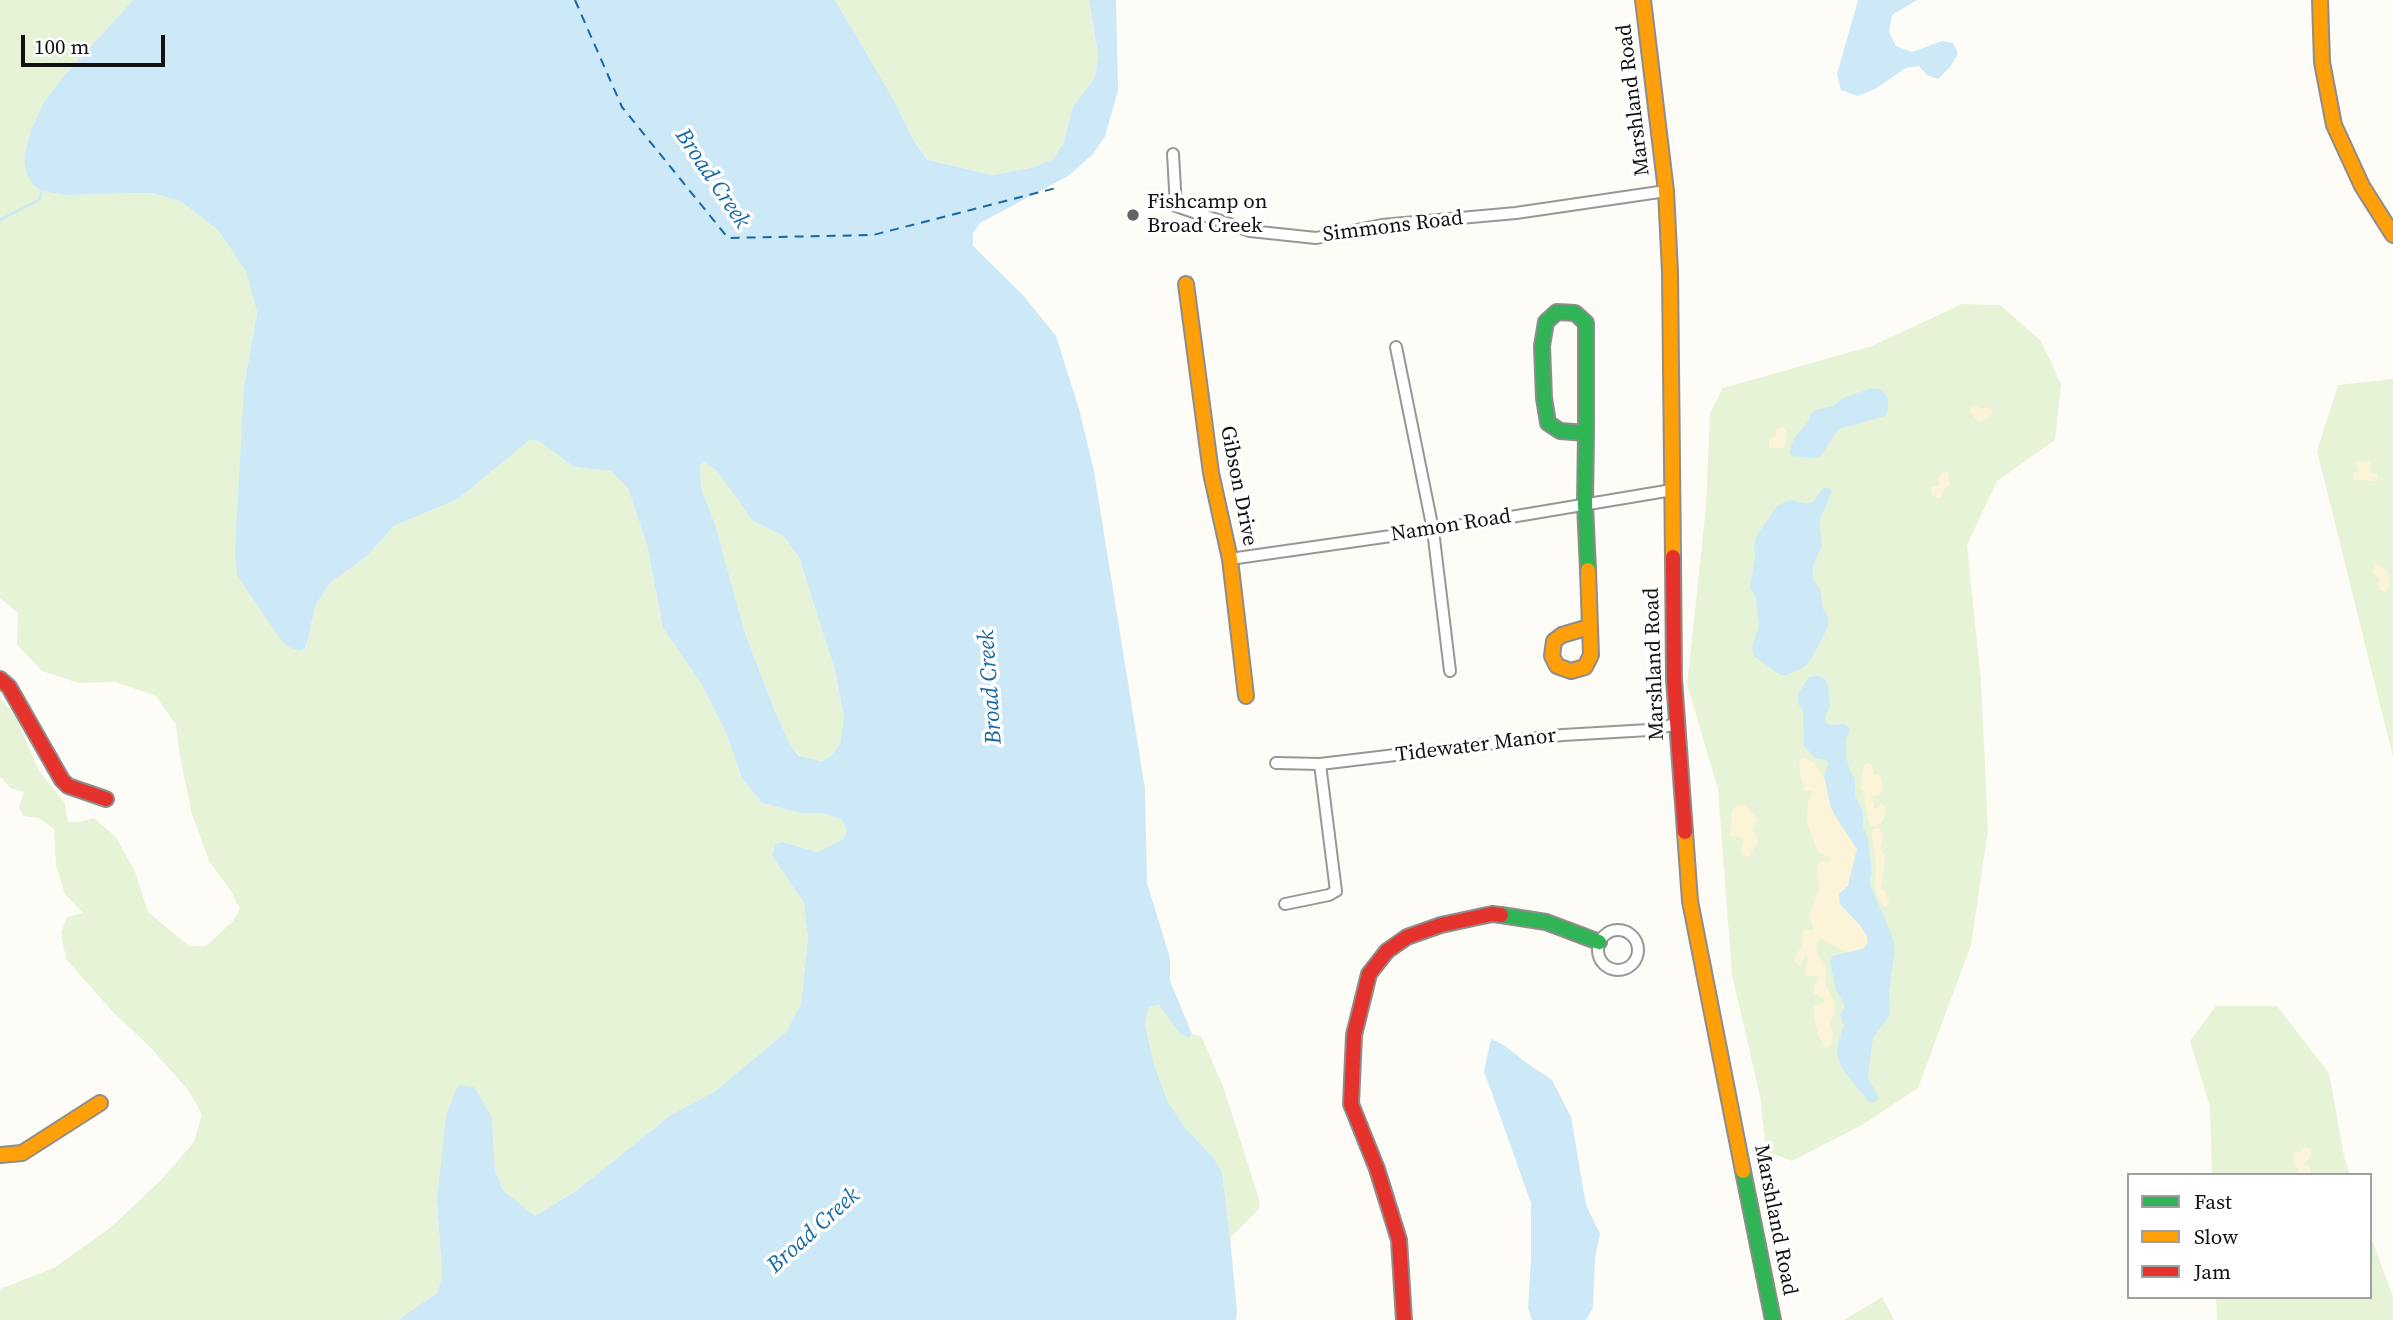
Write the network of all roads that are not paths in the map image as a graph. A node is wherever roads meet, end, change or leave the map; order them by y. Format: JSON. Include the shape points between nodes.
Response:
{"nodes":[{"id":1,"x":1643,"y":0,"type":"edge"},
{"id":2,"x":2320,"y":0,"type":"edge"},
{"id":3,"x":1173,"y":154,"type":"dead end"},
{"id":4,"x":1665,"y":191,"type":"junction"},
{"id":5,"x":2393,"y":235,"type":"edge"},
{"id":6,"x":1186,"y":284,"type":"dead end"},
{"id":7,"x":1396,"y":347,"type":"dead end"},
{"id":8,"x":1586,"y":433,"type":"junction"},
{"id":9,"x":1672,"y":490,"type":"junction"},
{"id":10,"x":1585,"y":505,"type":"junction"},
{"id":11,"x":1433,"y":530,"type":"junction"},
{"id":12,"x":1230,"y":559,"type":"junction"},
{"id":13,"x":1589,"y":627,"type":"dead end"},
{"id":14,"x":1450,"y":671,"type":"dead end"},
{"id":15,"x":0,"y":679,"type":"edge"},
{"id":16,"x":1247,"y":696,"type":"dead end"},
{"id":17,"x":1676,"y":724,"type":"junction"},
{"id":18,"x":1276,"y":763,"type":"dead end"},
{"id":19,"x":1320,"y":764,"type":"junction"},
{"id":20,"x":106,"y":799,"type":"dead end"},
{"id":21,"x":1285,"y":904,"type":"dead end"},
{"id":22,"x":1599,"y":942,"type":"dead end"},
{"id":23,"x":100,"y":1103,"type":"dead end"},
{"id":24,"x":0,"y":1155,"type":"edge"},
{"id":25,"x":1404,"y":1320,"type":"edge"},
{"id":26,"x":1773,"y":1320,"type":"edge"}],
"edges":[{"from":1,"to":4,"type":"street","name":"Marshland Road"},
{"from":2,"to":5,"type":"street","via":[[2322,62],[2334,125],[2362,186]]},
{"from":3,"to":4,"type":"street","name":"Simmons Road","via":[[1176,206],[1250,231],[1316,238],[1382,225],[1516,213]]},
{"from":4,"to":9,"type":"street","name":"Marshland Road"},
{"from":6,"to":12,"type":"street","name":"Gibson Drive","via":[[1211,473]]},
{"from":7,"to":11,"type":"street"},
{"from":8,"to":8,"type":"street","via":[[1586,323],[1575,313],[1558,312],[1546,322],[1542,346],[1548,423],[1560,431]]},
{"from":8,"to":10,"type":"street"},
{"from":9,"to":10,"type":"street","name":"Namon Road"},
{"from":9,"to":17,"type":"street","name":"Marshland Road"},
{"from":10,"to":11,"type":"street","name":"Namon Road"},
{"from":10,"to":13,"type":"street"},
{"from":11,"to":12,"type":"street","name":"Namon Road"},
{"from":11,"to":14,"type":"street"},
{"from":12,"to":16,"type":"street","name":"Gibson Drive"},
{"from":15,"to":20,"type":"street","via":[[62,780]]},
{"from":17,"to":19,"type":"street","name":"Tidewater Manor"},
{"from":17,"to":26,"type":"street","name":"Marshland Road","via":[[1690,901]]},
{"from":18,"to":19,"type":"street","name":"Tidewater Manor"},
{"from":19,"to":21,"type":"street","via":[[1336,891]]},
{"from":22,"to":25,"type":"street","via":[[1546,922],[1492,914],[1407,937],[1387,951],[1369,974],[1354,1035],[1351,1104],[1399,1240]]},
{"from":23,"to":24,"type":"street","via":[[22,1153]]}]}
